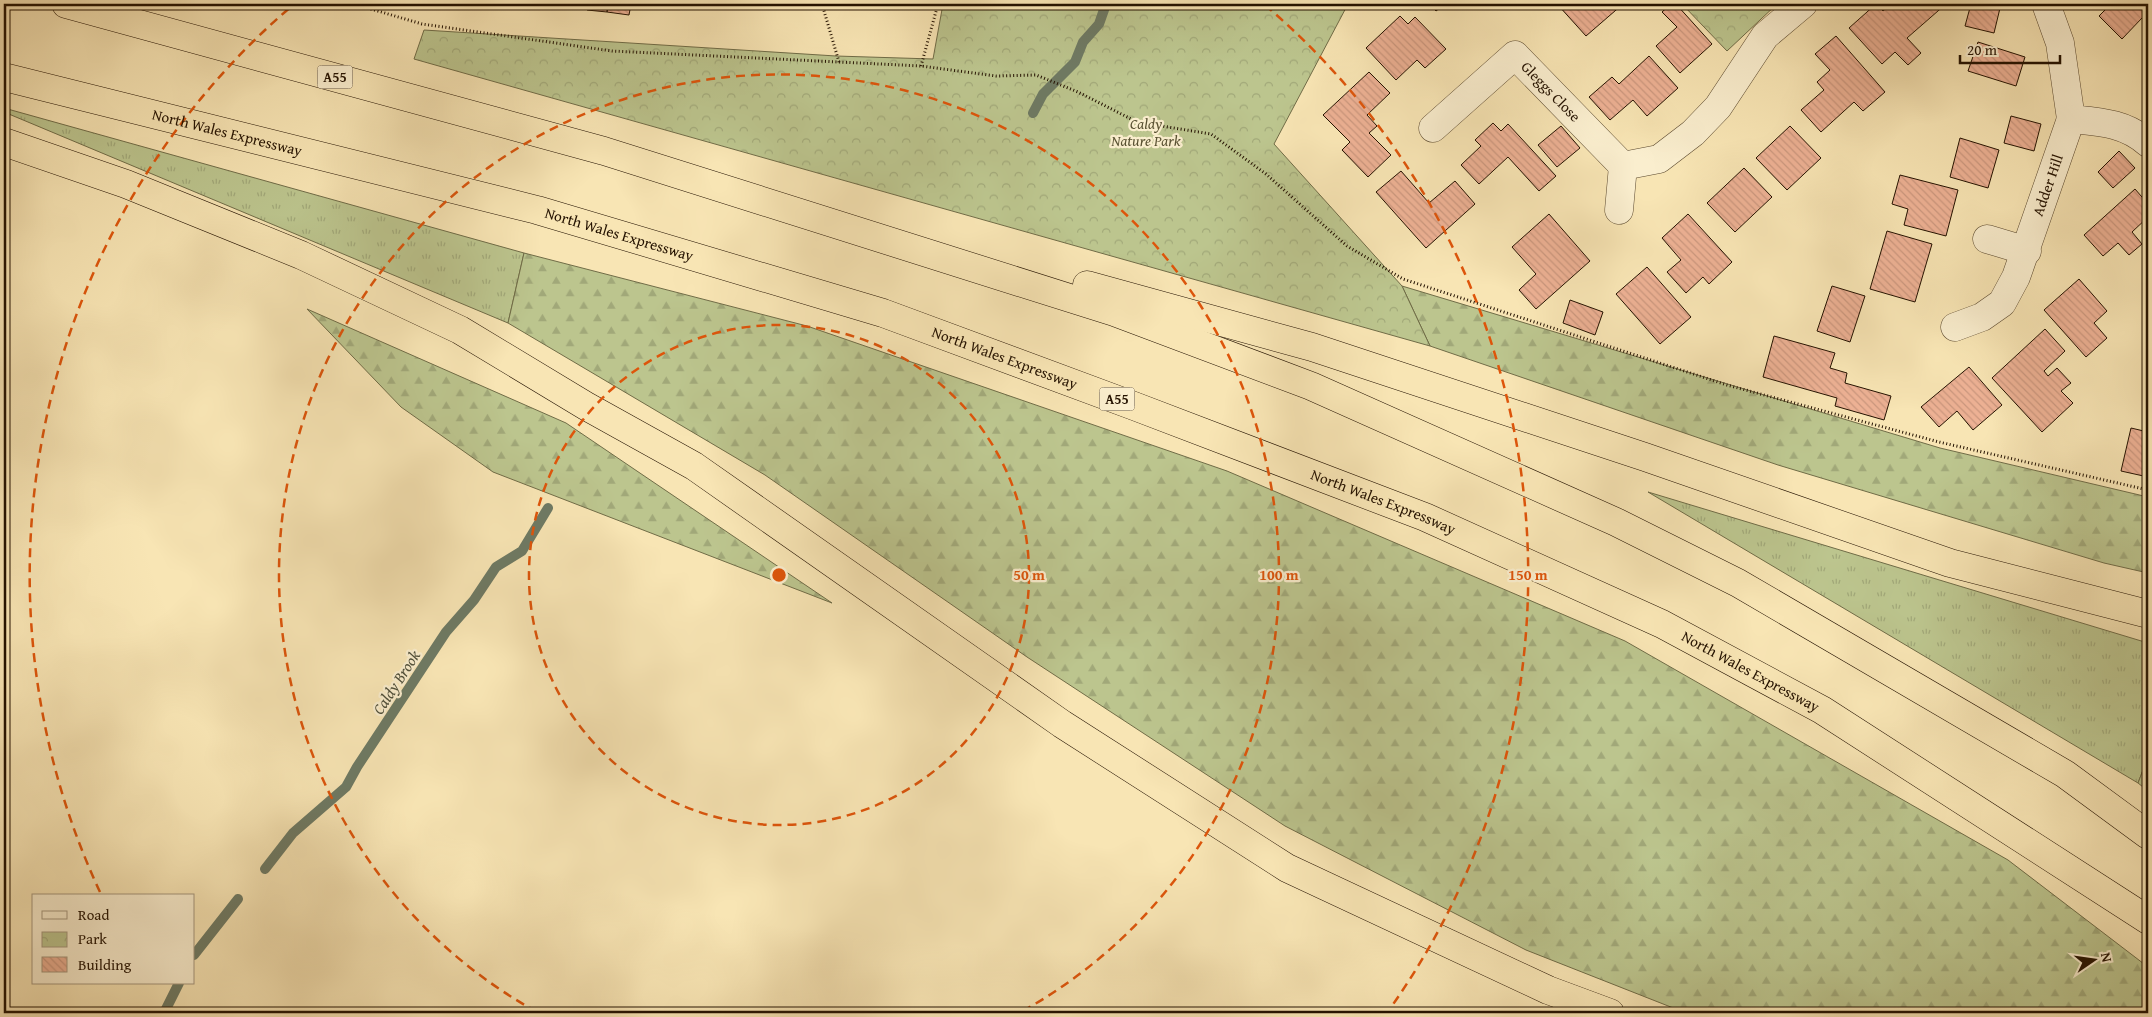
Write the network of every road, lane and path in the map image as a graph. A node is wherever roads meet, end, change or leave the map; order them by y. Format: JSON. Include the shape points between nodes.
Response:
{"nodes":[{"id":1,"x":66,"y":4,"type":"edge"},
{"id":2,"x":354,"y":4,"type":"edge"},
{"id":3,"x":822,"y":4,"type":"edge"},
{"id":4,"x":938,"y":4,"type":"edge"},
{"id":5,"x":1804,"y":4,"type":"edge"},
{"id":6,"x":2046,"y":4,"type":"edge"},
{"id":7,"x":839,"y":62,"type":"junction"},
{"id":8,"x":921,"y":66,"type":"junction"},
{"id":9,"x":4,"y":77,"type":"edge"},
{"id":10,"x":2071,"y":119,"type":"junction"},
{"id":11,"x":1433,"y":128,"type":"dead end"},
{"id":12,"x":4,"y":142,"type":"edge"},
{"id":13,"x":2148,"y":143,"type":"edge"},
{"id":14,"x":604,"y":151,"type":"junction"},
{"id":15,"x":1623,"y":166,"type":"junction"},
{"id":16,"x":1619,"y":210,"type":"dead end"},
{"id":17,"x":1987,"y":239,"type":"dead end"},
{"id":18,"x":2027,"y":251,"type":"junction"},
{"id":19,"x":1955,"y":326,"type":"dead end"},
{"id":20,"x":2148,"y":490,"type":"edge"},
{"id":21,"x":2148,"y":614,"type":"edge"},
{"id":22,"x":2148,"y":835,"type":"edge"},
{"id":23,"x":2148,"y":920,"type":"edge"},
{"id":24,"x":1610,"y":1013,"type":"edge"}],
"edges":[{"from":1,"to":14,"type":"highway","number":"A55"},
{"from":2,"to":7,"type":"path","via":[[422,24],[612,51]]},
{"from":3,"to":7,"type":"path"},
{"from":4,"to":8,"type":"path"},
{"from":5,"to":15,"type":"street","via":[[1765,36],[1718,107],[1693,133],[1659,160]]},
{"from":6,"to":10,"type":"street","name":"Adder Hill","via":[[2060,43]]},
{"from":7,"to":8,"type":"path"},
{"from":8,"to":20,"type":"path","via":[[996,76],[1036,75],[1136,122],[1211,134],[1266,174],[1347,246],[1403,279],[1728,385],[1939,442]]},
{"from":9,"to":23,"type":"highway","name":"North Wales Expressway","number":"A55","via":[[537,210],[883,313],[1425,518],[1662,624],[1822,710]]},
{"from":10,"to":13,"type":"street","via":[[2100,122],[2134,132]]},
{"from":10,"to":18,"type":"street","name":"Adder Hill"},
{"from":11,"to":15,"type":"street","name":"Gleggs Close","via":[[1515,55]]},
{"from":12,"to":24,"type":"highway","via":[[126,184],[300,255],[460,330],[694,466],[1062,724],[1287,868],[1548,990]]},
{"from":14,"to":21,"type":"highway","via":[[1312,347],[1645,457],[1950,563]]},
{"from":14,"to":22,"type":"highway","number":"A55","via":[[1114,312],[1311,386],[1483,461],[1738,583],[2065,774]]},
{"from":15,"to":16,"type":"street"},
{"from":17,"to":18,"type":"street"},
{"from":18,"to":19,"type":"street","name":"Adder Hill","via":[[2002,303],[1982,317]]}]}
